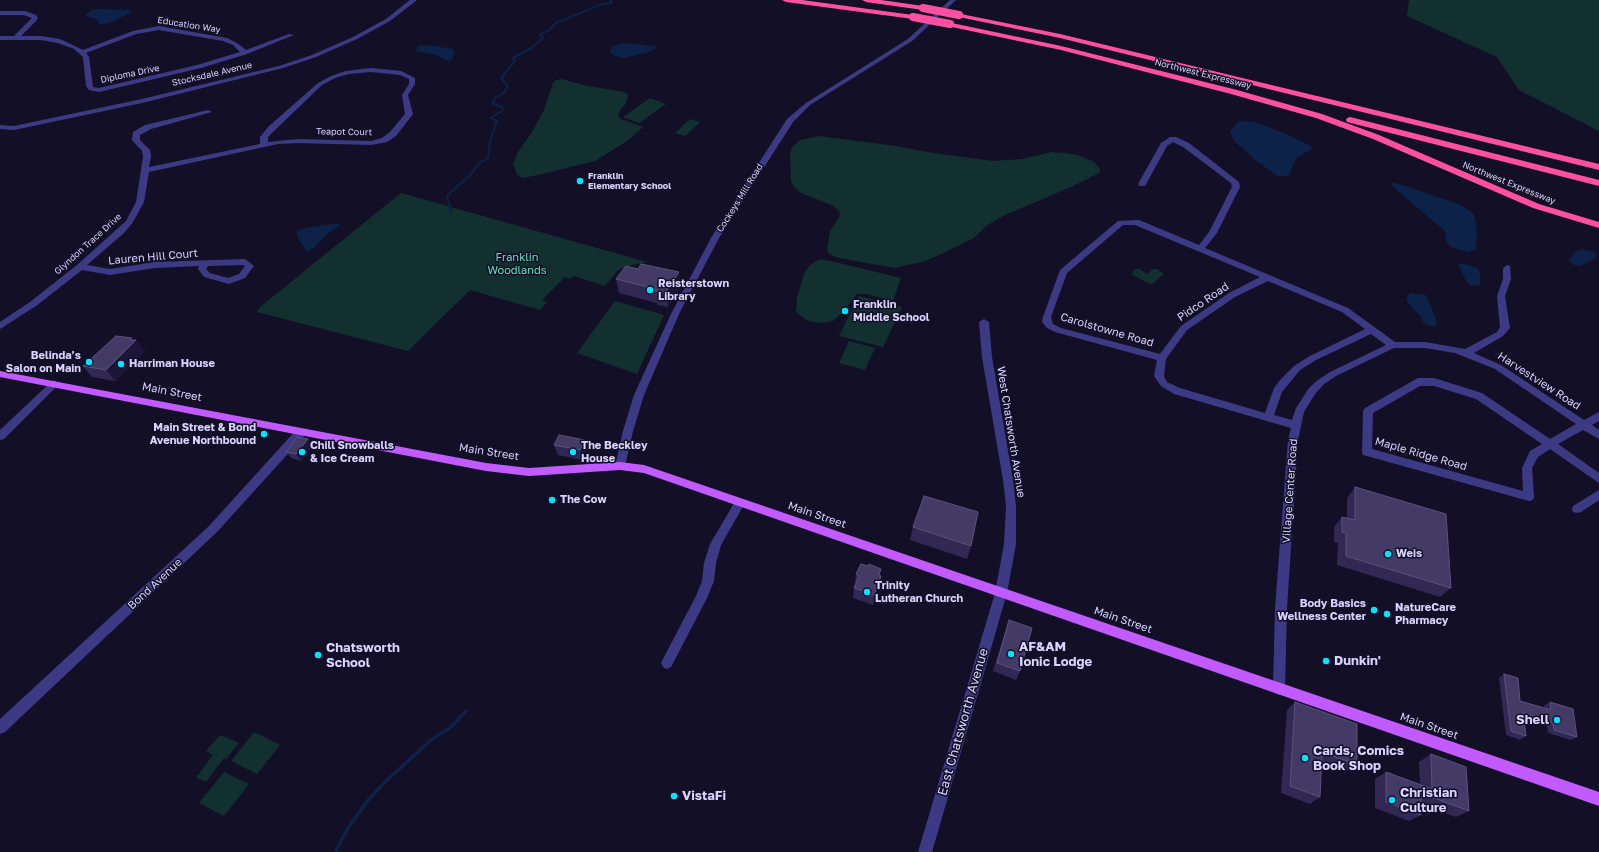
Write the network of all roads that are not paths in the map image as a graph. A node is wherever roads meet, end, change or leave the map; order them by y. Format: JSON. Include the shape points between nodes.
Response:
{"nodes":[{"id":1,"x":414,"y":0,"type":"edge"},
{"id":2,"x":786,"y":0,"type":"edge"},
{"id":3,"x":866,"y":0,"type":"edge"},
{"id":4,"x":953,"y":0,"type":"edge"},
{"id":5,"x":0,"y":13,"type":"edge"},
{"id":6,"x":291,"y":35,"type":"dead end"},
{"id":7,"x":17,"y":37,"type":"junction"},
{"id":8,"x":0,"y":38,"type":"edge"},
{"id":9,"x":82,"y":52,"type":"junction"},
{"id":10,"x":245,"y":53,"type":"junction"},
{"id":11,"x":1234,"y":92,"type":"junction"},
{"id":12,"x":1306,"y":96,"type":"junction"},
{"id":13,"x":208,"y":112,"type":"dead end"},
{"id":14,"x":0,"y":127,"type":"edge"},
{"id":15,"x":264,"y":144,"type":"junction"},
{"id":16,"x":1599,"y":167,"type":"edge"},
{"id":17,"x":145,"y":170,"type":"junction"},
{"id":18,"x":1599,"y":174,"type":"edge"},
{"id":19,"x":1599,"y":183,"type":"edge"},
{"id":20,"x":1142,"y":184,"type":"dead end"},
{"id":21,"x":1599,"y":225,"type":"edge"},
{"id":22,"x":1200,"y":248,"type":"junction"},
{"id":23,"x":205,"y":263,"type":"junction"},
{"id":24,"x":80,"y":267,"type":"junction"},
{"id":25,"x":1507,"y":268,"type":"dead end"},
{"id":26,"x":1268,"y":277,"type":"junction"},
{"id":27,"x":984,"y":322,"type":"dead end"},
{"id":28,"x":0,"y":326,"type":"edge"},
{"id":29,"x":1373,"y":329,"type":"junction"},
{"id":30,"x":1393,"y":345,"type":"junction"},
{"id":31,"x":1466,"y":353,"type":"junction"},
{"id":32,"x":1162,"y":358,"type":"junction"},
{"id":33,"x":0,"y":374,"type":"edge"},
{"id":34,"x":54,"y":384,"type":"junction"},
{"id":35,"x":1269,"y":416,"type":"junction"},
{"id":36,"x":1599,"y":416,"type":"edge"},
{"id":37,"x":1295,"y":425,"type":"junction"},
{"id":38,"x":1584,"y":425,"type":"junction"},
{"id":39,"x":301,"y":432,"type":"junction"},
{"id":40,"x":1599,"y":435,"type":"edge"},
{"id":41,"x":0,"y":436,"type":"edge"},
{"id":42,"x":1550,"y":444,"type":"junction"},
{"id":43,"x":620,"y":466,"type":"junction"},
{"id":44,"x":1599,"y":479,"type":"edge"},
{"id":45,"x":1599,"y":494,"type":"edge"},
{"id":46,"x":740,"y":503,"type":"junction"},
{"id":47,"x":1577,"y":509,"type":"dead end"},
{"id":48,"x":1001,"y":593,"type":"junction"},
{"id":49,"x":667,"y":663,"type":"dead end"},
{"id":50,"x":1279,"y":689,"type":"junction"},
{"id":51,"x":0,"y":728,"type":"edge"},
{"id":52,"x":1599,"y":799,"type":"edge"},
{"id":53,"x":925,"y":852,"type":"edge"}],
"edges":[{"from":1,"to":14,"type":"street","name":"Stocksdale Avenue","via":[[365,34],[297,62],[57,119],[20,127]]},
{"from":2,"to":11,"type":"highway","name":"Northwest Expressway","bridge":true,"via":[[950,24],[1054,46]]},
{"from":3,"to":12,"type":"highway","name":"Northwest Expressway","bridge":true,"via":[[923,8],[1060,36]]},
{"from":4,"to":43,"type":"street","name":"Cockeys Mill Road","via":[[909,41],[808,104],[794,116],[715,238],[675,314],[639,395]]},
{"from":5,"to":7,"type":"street","via":[[25,13],[34,16],[33,21]]},
{"from":6,"to":10,"type":"street","name":"Diploma Drive"},
{"from":7,"to":8,"type":"street"},
{"from":7,"to":9,"type":"street","via":[[56,40]]},
{"from":9,"to":10,"type":"street","name":"Education Way","via":[[135,32],[159,28],[225,40],[235,44]]},
{"from":9,"to":10,"type":"street","name":"Diploma Drive","via":[[87,64],[89,86],[91,89],[99,90],[199,67]]},
{"from":11,"to":19,"type":"highway"},
{"from":11,"to":21,"type":"highway","name":"Northwest Expressway","via":[[1346,126],[1536,206]]},
{"from":12,"to":16,"type":"highway","name":"Northwest Expressway"},
{"from":12,"to":18,"type":"highway"},
{"from":13,"to":17,"type":"street","name":"Glyndon Trace Drive","via":[[148,127],[136,134],[136,140],[147,153]]},
{"from":15,"to":15,"type":"street","name":"Teapot Court","via":[[298,140],[371,143],[384,140],[393,134],[409,114],[405,95],[412,84],[412,78],[401,73],[363,70],[333,77],[320,84],[271,128],[264,137]]},
{"from":15,"to":17,"type":"street","name":"Teapot Court"},
{"from":17,"to":24,"type":"street","name":"Glyndon Trace Drive","via":[[140,202],[129,222]]},
{"from":20,"to":22,"type":"street","via":[[1164,145],[1173,139],[1186,145],[1235,182],[1236,187],[1213,233]]},
{"from":22,"to":26,"type":"street","name":"Carolstowne Road"},
{"from":22,"to":32,"type":"street","name":"Carolstowne Road","via":[[1141,224],[1121,223],[1066,268],[1059,282],[1047,317],[1050,326]]},
{"from":23,"to":23,"type":"street","name":"Lauren Hill Court","via":[[245,262],[250,266],[242,276],[229,282],[204,272],[202,269]]},
{"from":23,"to":24,"type":"street","name":"Lauren Hill Court","via":[[155,265],[110,272]]},
{"from":24,"to":28,"type":"street","name":"Glyndon Trace Drive","via":[[34,304]]},
{"from":25,"to":31,"type":"street","via":[[1507,279],[1501,296],[1505,328],[1500,334]]},
{"from":26,"to":29,"type":"street","name":"Carolstowne Road","via":[[1345,310]]},
{"from":26,"to":32,"type":"street","name":"Pidco Road","via":[[1232,295],[1184,328]]},
{"from":27,"to":48,"type":"street","name":"West Chatsworth Avenue","via":[[987,357],[1011,506],[1010,544]]},
{"from":29,"to":30,"type":"street","name":"Carolstowne Road"},
{"from":29,"to":35,"type":"street","via":[[1298,368],[1277,391]]},
{"from":30,"to":31,"type":"street","name":"Harvestview Road","via":[[1425,345]]},
{"from":30,"to":37,"type":"street","name":"Village Center Road","via":[[1321,382],[1305,401]]},
{"from":31,"to":38,"type":"street","name":"Harvestview Road","via":[[1507,373]]},
{"from":32,"to":35,"type":"street","name":"Carolstowne Road","via":[[1158,369],[1159,376],[1169,388]]},
{"from":33,"to":34,"type":"main road","name":"Main Street"},
{"from":34,"to":39,"type":"main road","name":"Main Street"},
{"from":34,"to":41,"type":"street"},
{"from":35,"to":37,"type":"street","name":"Carolstowne Road"},
{"from":36,"to":38,"type":"street","name":"Maple Ridge Road"},
{"from":37,"to":50,"type":"street","name":"Village Center Road","via":[[1281,608]]},
{"from":38,"to":40,"type":"street","name":"Harvestview Road"},
{"from":38,"to":42,"type":"street","name":"Maple Ridge Road"},
{"from":39,"to":43,"type":"main road","name":"Main Street","via":[[517,471]]},
{"from":39,"to":51,"type":"street","name":"Bond Avenue","via":[[213,529]]},
{"from":42,"to":42,"type":"street","name":"Maple Ridge Road","via":[[1534,454],[1527,468],[1529,497],[1367,452],[1368,411],[1418,382],[1434,382],[1479,396]]},
{"from":42,"to":44,"type":"street"},
{"from":43,"to":46,"type":"main road","name":"Main Street","via":[[644,469]]},
{"from":45,"to":47,"type":"street"},
{"from":46,"to":48,"type":"main road","name":"Main Street"},
{"from":46,"to":49,"type":"street","via":[[716,544],[708,581]]},
{"from":48,"to":50,"type":"main road","name":"Main Street"},
{"from":48,"to":53,"type":"street","name":"East Chatsworth Avenue"},
{"from":50,"to":52,"type":"main road","name":"Main Street"}]}
